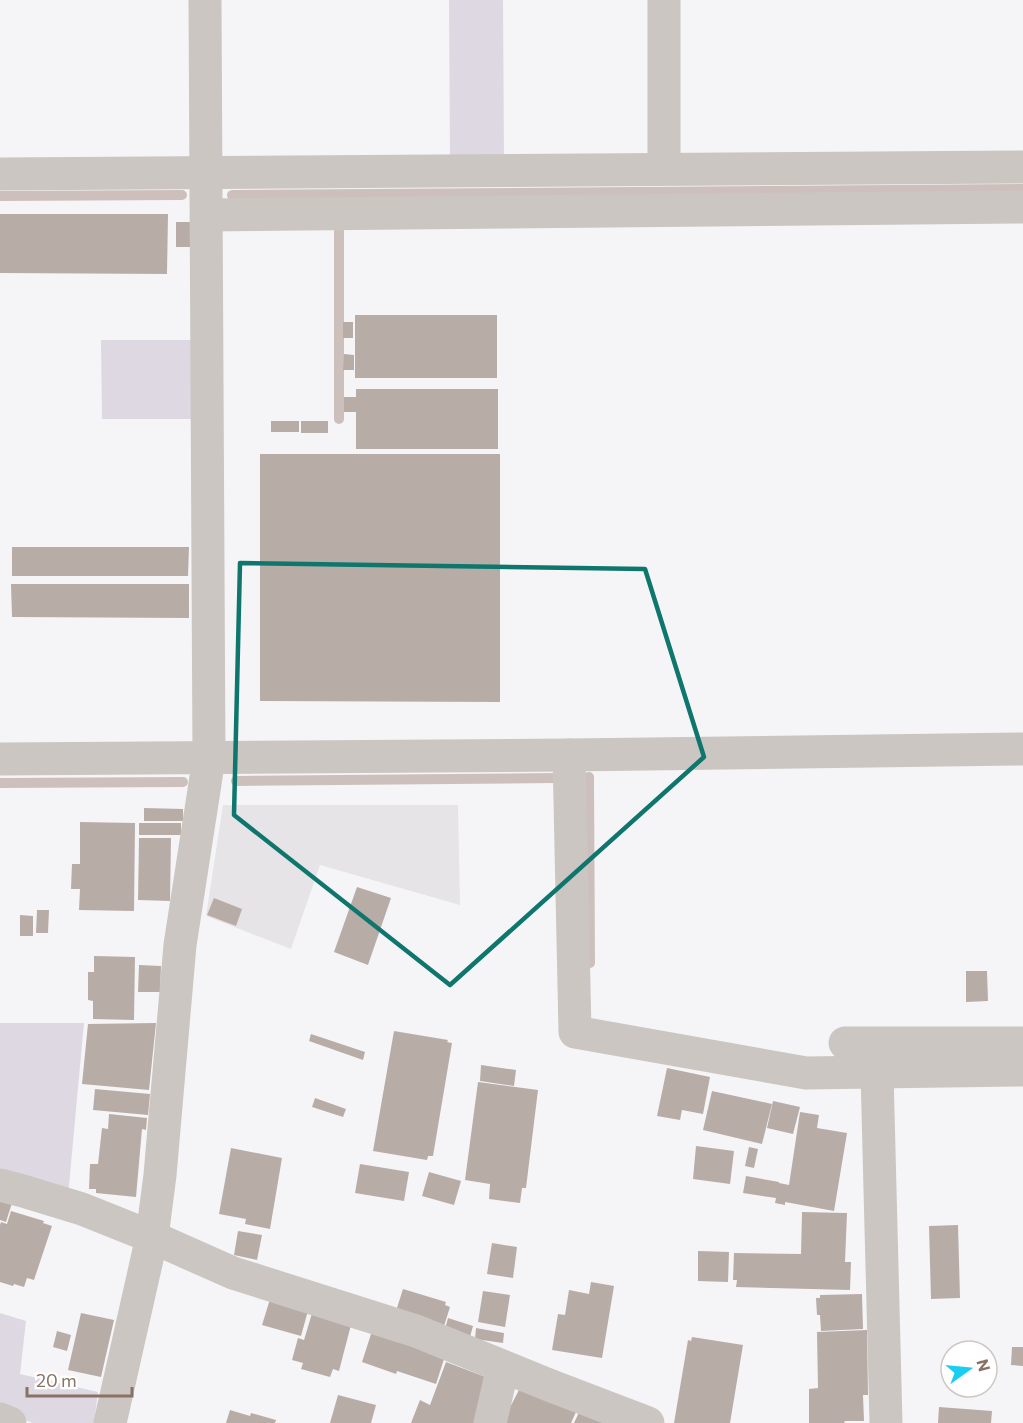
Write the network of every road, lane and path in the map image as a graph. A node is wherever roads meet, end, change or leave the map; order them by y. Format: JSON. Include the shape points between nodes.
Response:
{"nodes":[{"id":1,"x":205,"y":0,"type":"edge"},
{"id":2,"x":663,"y":0,"type":"edge"},
{"id":3,"x":1023,"y":167,"type":"edge"},
{"id":4,"x":664,"y":168,"type":"junction"},
{"id":5,"x":0,"y":174,"type":"edge"},
{"id":6,"x":206,"y":174,"type":"junction"},
{"id":7,"x":1023,"y":207,"type":"edge"},
{"id":8,"x":207,"y":215,"type":"junction"},
{"id":9,"x":1023,"y":749,"type":"edge"},
{"id":10,"x":569,"y":755,"type":"junction"},
{"id":11,"x":209,"y":758,"type":"junction"},
{"id":12,"x":0,"y":759,"type":"edge"},
{"id":13,"x":845,"y":1043,"type":"dead end"},
{"id":14,"x":1023,"y":1043,"type":"edge"},
{"id":15,"x":1023,"y":1070,"type":"edge"},
{"id":16,"x":877,"y":1072,"type":"junction"},
{"id":17,"x":0,"y":1185,"type":"edge"},
{"id":18,"x":152,"y":1238,"type":"junction"},
{"id":19,"x":503,"y":1367,"type":"junction"},
{"id":20,"x":0,"y":1419,"type":"edge"},
{"id":21,"x":10,"y":1423,"type":"edge"},
{"id":22,"x":110,"y":1423,"type":"edge"},
{"id":23,"x":490,"y":1423,"type":"edge"},
{"id":24,"x":648,"y":1423,"type":"edge"},
{"id":25,"x":886,"y":1423,"type":"edge"}],
"edges":[{"from":1,"to":6,"type":"street"},
{"from":2,"to":4,"type":"street"},
{"from":3,"to":4,"type":"street"},
{"from":4,"to":6,"type":"street"},
{"from":5,"to":6,"type":"street"},
{"from":6,"to":8,"type":"street"},
{"from":7,"to":8,"type":"street"},
{"from":8,"to":11,"type":"street"},
{"from":9,"to":10,"type":"street"},
{"from":10,"to":11,"type":"street"},
{"from":10,"to":16,"type":"street","via":[[575,1032],[806,1073]]},
{"from":11,"to":12,"type":"street"},
{"from":11,"to":18,"type":"street","via":[[180,945]]},
{"from":13,"to":14,"type":"street"},
{"from":15,"to":16,"type":"street"},
{"from":16,"to":25,"type":"street"},
{"from":17,"to":18,"type":"street","via":[[81,1209]]},
{"from":18,"to":19,"type":"street","via":[[233,1273],[416,1331]]},
{"from":18,"to":22,"type":"street"},
{"from":19,"to":23,"type":"street"},
{"from":19,"to":24,"type":"street"},
{"from":20,"to":21,"type":"street"}]}
